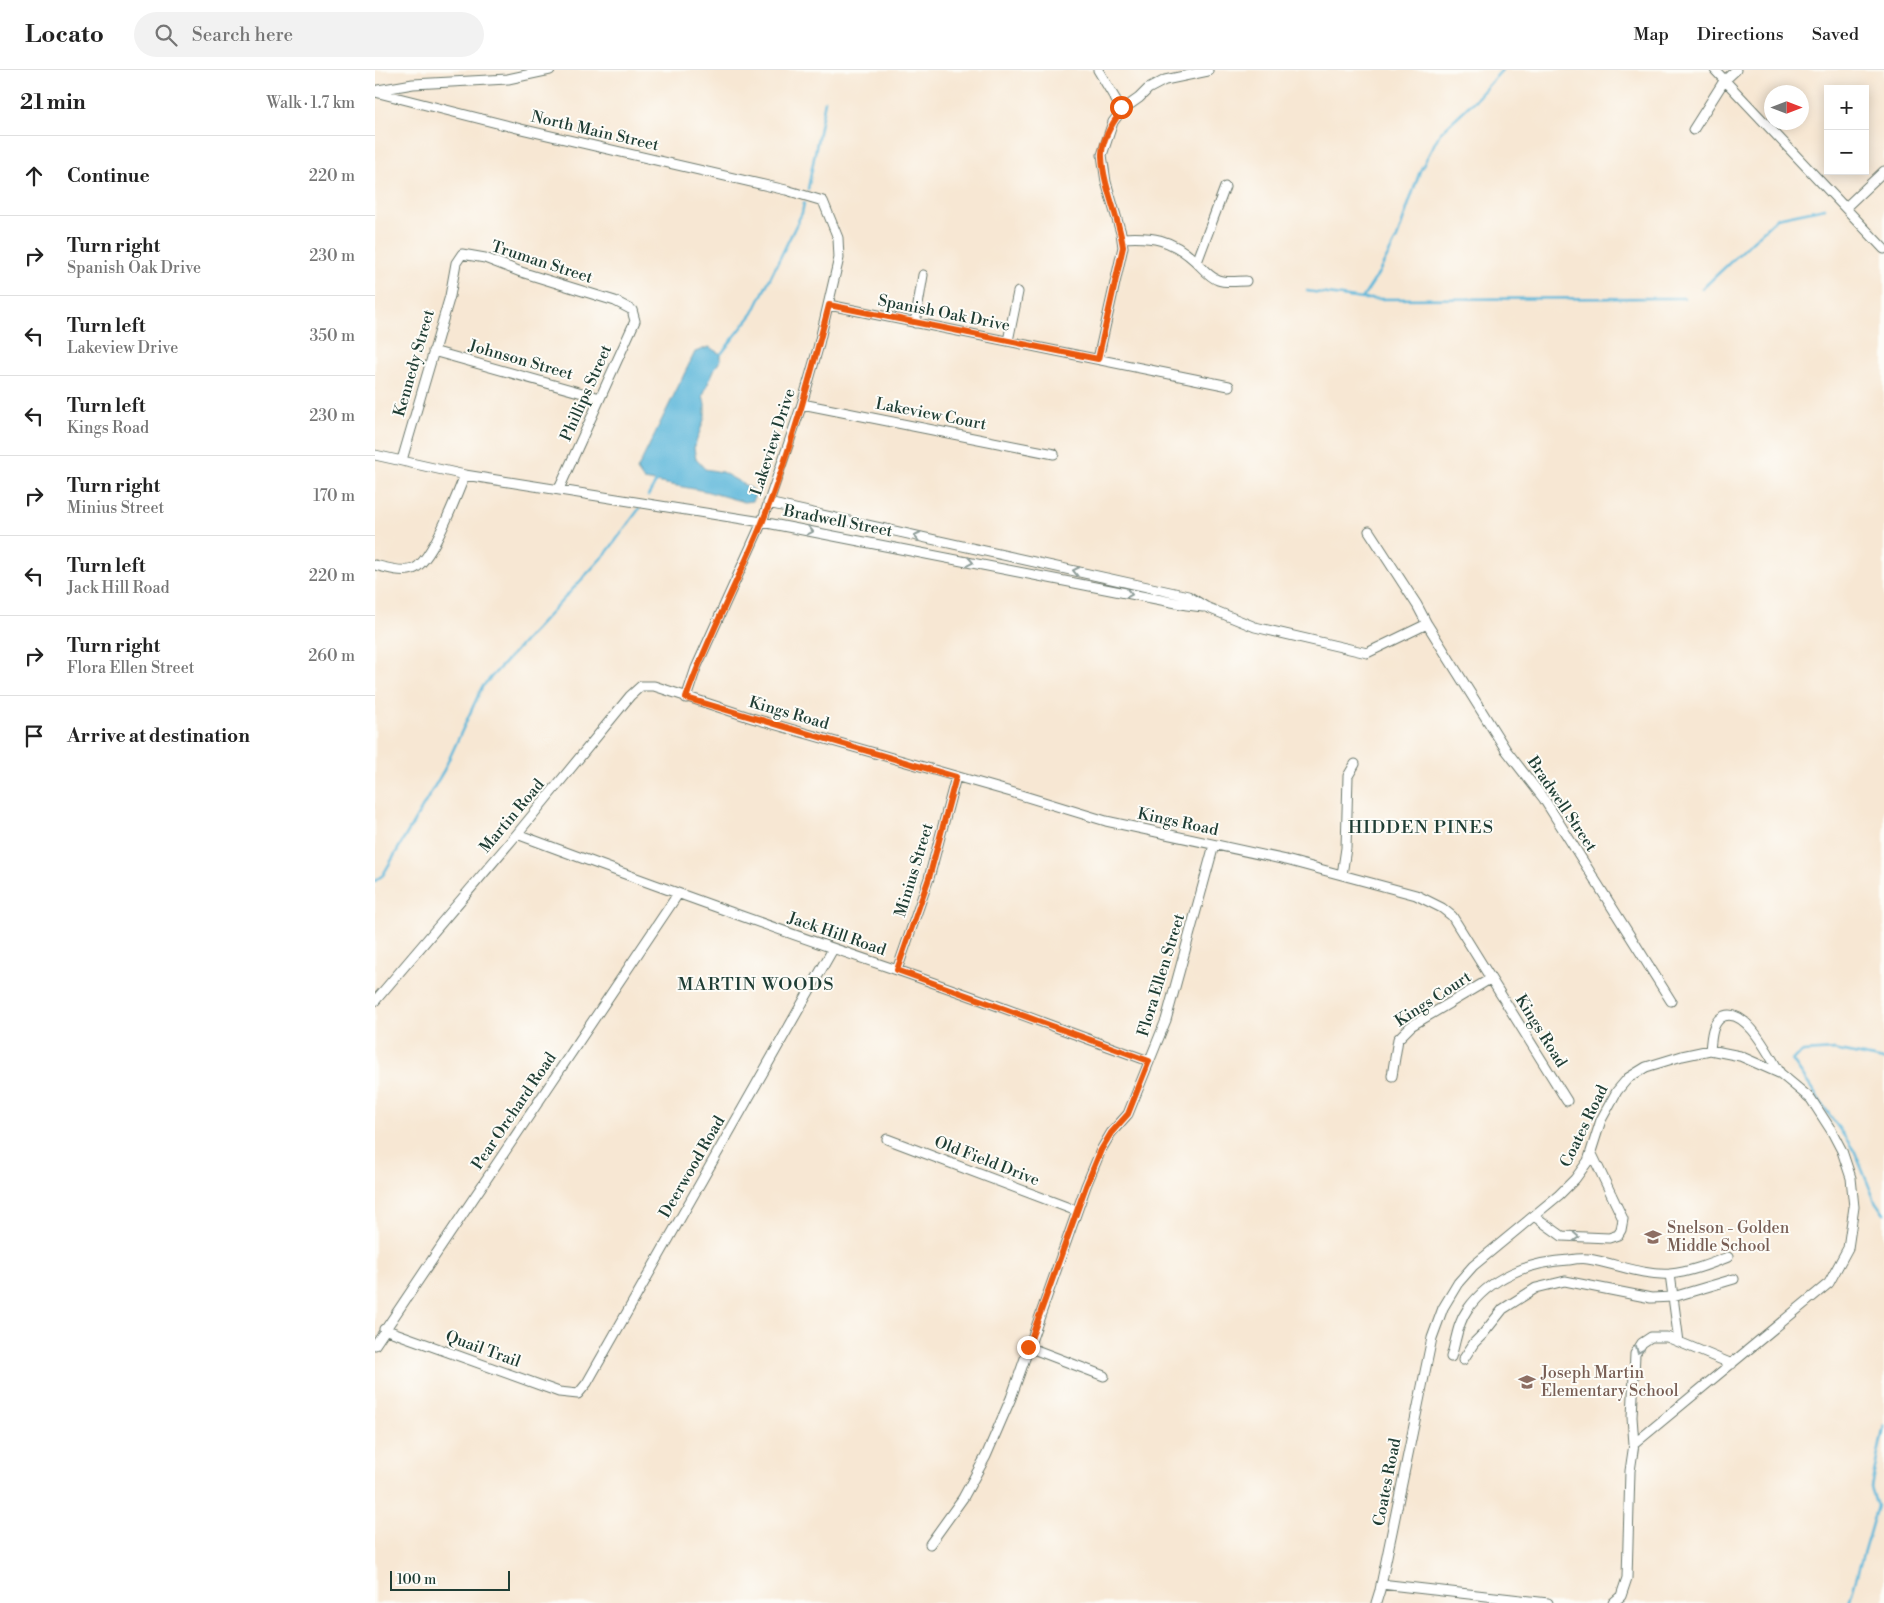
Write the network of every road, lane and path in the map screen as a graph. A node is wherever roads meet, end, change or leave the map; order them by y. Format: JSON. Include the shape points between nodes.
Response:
{"nodes":[{"id":1,"x":549,"y":70,"type":"edge"},
{"id":2,"x":1098,"y":70,"type":"edge"},
{"id":3,"x":1715,"y":70,"type":"edge"},
{"id":4,"x":1736,"y":70,"type":"edge"},
{"id":5,"x":1208,"y":71,"type":"dead end"},
{"id":6,"x":1725,"y":80,"type":"junction"},
{"id":7,"x":375,"y":91,"type":"edge"},
{"id":8,"x":1122,"y":110,"type":"junction"},
{"id":9,"x":1693,"y":130,"type":"dead end"},
{"id":10,"x":1884,"y":171,"type":"edge"},
{"id":11,"x":1225,"y":187,"type":"dead end"},
{"id":12,"x":810,"y":197,"type":"joint"},
{"id":13,"x":1846,"y":208,"type":"junction"},
{"id":14,"x":1122,"y":238,"type":"junction"},
{"id":15,"x":1884,"y":249,"type":"edge"},
{"id":16,"x":1197,"y":262,"type":"junction"},
{"id":17,"x":454,"y":274,"type":"joint"},
{"id":18,"x":923,"y":275,"type":"dead end"},
{"id":19,"x":1246,"y":281,"type":"dead end"},
{"id":20,"x":1018,"y":292,"type":"dead end"},
{"id":21,"x":829,"y":305,"type":"junction"},
{"id":22,"x":632,"y":310,"type":"joint"},
{"id":23,"x":915,"y":324,"type":"junction"},
{"id":24,"x":1008,"y":341,"type":"junction"},
{"id":25,"x":433,"y":351,"type":"junction"},
{"id":26,"x":1098,"y":359,"type":"junction"},
{"id":27,"x":1229,"y":386,"type":"dead end"},
{"id":28,"x":600,"y":398,"type":"junction"},
{"id":29,"x":802,"y":404,"type":"junction"},
{"id":30,"x":375,"y":454,"type":"edge"},
{"id":31,"x":1055,"y":454,"type":"dead end"},
{"id":32,"x":402,"y":460,"type":"junction"},
{"id":33,"x":465,"y":475,"type":"junction"},
{"id":34,"x":559,"y":489,"type":"junction"},
{"id":35,"x":768,"y":503,"type":"junction"},
{"id":36,"x":762,"y":522,"type":"junction"},
{"id":37,"x":1369,"y":531,"type":"dead end"},
{"id":38,"x":375,"y":565,"type":"edge"},
{"id":39,"x":1206,"y":607,"type":"junction"},
{"id":40,"x":1427,"y":624,"type":"junction"},
{"id":41,"x":686,"y":698,"type":"junction"},
{"id":42,"x":1355,"y":764,"type":"dead end"},
{"id":43,"x":956,"y":777,"type":"junction"},
{"id":44,"x":517,"y":834,"type":"junction"},
{"id":45,"x":1214,"y":845,"type":"junction"},
{"id":46,"x":1342,"y":875,"type":"junction"},
{"id":47,"x":678,"y":894,"type":"junction"},
{"id":48,"x":833,"y":950,"type":"junction"},
{"id":49,"x":897,"y":970,"type":"junction"},
{"id":50,"x":1490,"y":979,"type":"junction"},
{"id":51,"x":375,"y":1002,"type":"edge"},
{"id":52,"x":1671,"y":1002,"type":"dead end"},
{"id":53,"x":1710,"y":1050,"type":"junction"},
{"id":54,"x":1149,"y":1061,"type":"junction"},
{"id":55,"x":1781,"y":1074,"type":"junction"},
{"id":56,"x":1392,"y":1076,"type":"dead end"},
{"id":57,"x":1567,"y":1101,"type":"dead end"},
{"id":58,"x":887,"y":1139,"type":"dead end"},
{"id":59,"x":1591,"y":1152,"type":"junction"},
{"id":60,"x":1077,"y":1211,"type":"junction"},
{"id":61,"x":1534,"y":1216,"type":"junction"},
{"id":62,"x":1728,"y":1257,"type":"dead end"},
{"id":63,"x":1670,"y":1274,"type":"junction"},
{"id":64,"x":1734,"y":1279,"type":"dead end"},
{"id":65,"x":1673,"y":1298,"type":"junction"},
{"id":66,"x":384,"y":1330,"type":"junction"},
{"id":67,"x":1679,"y":1342,"type":"junction"},
{"id":68,"x":375,"y":1345,"type":"edge"},
{"id":69,"x":1028,"y":1347,"type":"junction"},
{"id":70,"x":1451,"y":1357,"type":"dead end"},
{"id":71,"x":1463,"y":1360,"type":"dead end"},
{"id":72,"x":1732,"y":1364,"type":"junction"},
{"id":73,"x":1104,"y":1376,"type":"dead end"},
{"id":74,"x":573,"y":1394,"type":"joint"},
{"id":75,"x":1634,"y":1444,"type":"junction"},
{"id":76,"x":930,"y":1544,"type":"dead end"},
{"id":77,"x":1381,"y":1584,"type":"junction"},
{"id":78,"x":1376,"y":1603,"type":"edge"},
{"id":79,"x":1548,"y":1603,"type":"edge"},
{"id":80,"x":1613,"y":1603,"type":"edge"}],
"edges":[{"from":1,"to":7,"type":"street","via":[[508,78],[413,84]]},
{"from":2,"to":8,"type":"street"},
{"from":3,"to":6,"type":"street"},
{"from":4,"to":6,"type":"street"},
{"from":5,"to":8,"type":"street","via":[[1165,80],[1149,88]]},
{"from":6,"to":9,"type":"street"},
{"from":6,"to":13,"type":"street"},
{"from":7,"to":12,"type":"street","name":"North Main Street"},
{"from":8,"to":14,"type":"street","via":[[1113,122],[1102,154],[1106,182]]},
{"from":10,"to":13,"type":"street"},
{"from":11,"to":16,"type":"street"},
{"from":12,"to":21,"type":"street","name":"Lakeview Drive","via":[[823,201],[838,238],[839,258]]},
{"from":13,"to":15,"type":"street"},
{"from":14,"to":16,"type":"street","via":[[1157,239],[1171,244]]},
{"from":14,"to":26,"type":"street","via":[[1123,247]]},
{"from":16,"to":19,"type":"street","via":[[1213,278]]},
{"from":17,"to":22,"type":"street","name":"Truman Street","via":[[462,254],[485,258],[615,301]]},
{"from":17,"to":25,"type":"street","name":"Kennedy Street"},
{"from":18,"to":23,"type":"street"},
{"from":20,"to":24,"type":"street"},
{"from":21,"to":23,"type":"street","name":"Spanish Oak Drive"},
{"from":21,"to":29,"type":"street","name":"Lakeview Drive"},
{"from":22,"to":28,"type":"street","name":"Phillips Street","via":[[635,321]]},
{"from":23,"to":24,"type":"street","name":"Spanish Oak Drive"},
{"from":24,"to":26,"type":"street","name":"Spanish Oak Drive"},
{"from":25,"to":28,"type":"street","name":"Johnson Street"},
{"from":25,"to":32,"type":"street","name":"Kennedy Street"},
{"from":26,"to":27,"type":"street","name":"Spanish Oak Drive"},
{"from":28,"to":34,"type":"street","name":"Phillips Street"},
{"from":29,"to":31,"type":"street","name":"Lakeview Court"},
{"from":29,"to":35,"type":"street","name":"Lakeview Drive"},
{"from":30,"to":32,"type":"street","name":"Bradwell Street"},
{"from":32,"to":33,"type":"street","name":"Bradwell Street"},
{"from":33,"to":34,"type":"street","name":"Bradwell Street"},
{"from":33,"to":38,"type":"street","via":[[421,566],[411,570]]},
{"from":34,"to":36,"type":"street","name":"Bradwell Street"},
{"from":35,"to":36,"type":"street","name":"Lakeview Drive"},
{"from":39,"to":35,"type":"street","name":"Bradwell Street","one_way":true,"via":[[1188,596]]},
{"from":36,"to":39,"type":"street","name":"Bradwell Street","one_way":true},
{"from":36,"to":41,"type":"street","name":"Lakeview Drive","via":[[696,668]]},
{"from":37,"to":40,"type":"street","name":"Bradwell Street"},
{"from":39,"to":40,"type":"street","name":"Bradwell Street","via":[[1231,619],[1274,632],[1367,653]]},
{"from":40,"to":52,"type":"street","name":"Bradwell Street","via":[[1506,750],[1544,799]]},
{"from":41,"to":43,"type":"street","name":"Kings Road"},
{"from":41,"to":44,"type":"street","name":"Martin Road","via":[[654,686],[641,686]]},
{"from":42,"to":46,"type":"street","via":[[1348,776],[1346,854]]},
{"from":43,"to":45,"type":"street","name":"Kings Road","via":[[1106,821]]},
{"from":43,"to":49,"type":"street","name":"Minius Street","via":[[929,878]]},
{"from":44,"to":47,"type":"street","name":"Jack Hill Road"},
{"from":44,"to":51,"type":"street","name":"Martin Road"},
{"from":45,"to":46,"type":"street","name":"Kings Road"},
{"from":45,"to":54,"type":"street","name":"Flora Ellen Street","via":[[1165,1020]]},
{"from":46,"to":50,"type":"street","name":"Kings Road","via":[[1416,895],[1442,908],[1452,916]]},
{"from":47,"to":48,"type":"street","name":"Jack Hill Road"},
{"from":47,"to":66,"type":"street","name":"Pear Orchard Road"},
{"from":48,"to":49,"type":"street","name":"Jack Hill Road"},
{"from":48,"to":74,"type":"street","name":"Deerwood Road","via":[[587,1383],[578,1394]]},
{"from":49,"to":54,"type":"street","name":"Jack Hill Road"},
{"from":50,"to":56,"type":"street","name":"Kings Court","via":[[1411,1026],[1398,1039]]},
{"from":50,"to":57,"type":"street","name":"Kings Road"},
{"from":53,"to":55,"type":"street","name":"Coates Road","via":[[1741,1056]]},
{"from":53,"to":55,"type":"street","via":[[1713,1027],[1719,1018],[1736,1016],[1744,1020],[1757,1036]]},
{"from":53,"to":59,"type":"street","name":"Coates Road","via":[[1647,1067],[1628,1078],[1601,1120]]},
{"from":54,"to":60,"type":"street","name":"Flora Ellen Street","via":[[1128,1114],[1101,1150]]},
{"from":55,"to":72,"type":"street","name":"Coates Road","via":[[1811,1099],[1843,1152],[1851,1178],[1854,1207],[1848,1248],[1829,1283]]},
{"from":58,"to":60,"type":"street","name":"Old Field Drive"},
{"from":59,"to":61,"type":"street","name":"Coates Road","via":[[1575,1179]]},
{"from":61,"to":59,"type":"street","one_way":true,"via":[[1561,1236],[1609,1238],[1618,1234],[1623,1219]]},
{"from":60,"to":69,"type":"street","name":"Flora Ellen Street"},
{"from":61,"to":77,"type":"street","name":"Coates Road","via":[[1473,1266],[1443,1308],[1432,1338]]},
{"from":62,"to":63,"type":"street"},
{"from":63,"to":65,"type":"street"},
{"from":63,"to":70,"type":"street","via":[[1650,1273],[1586,1259],[1559,1260],[1526,1267],[1488,1286],[1466,1311]]},
{"from":64,"to":65,"type":"street"},
{"from":65,"to":67,"type":"street"},
{"from":65,"to":71,"type":"street","via":[[1651,1298],[1565,1281],[1536,1288],[1503,1309]]},
{"from":66,"to":68,"type":"street","name":"Pear Orchard Road"},
{"from":66,"to":74,"type":"street","name":"Quail Trail","via":[[559,1392]]},
{"from":67,"to":72,"type":"street"},
{"from":67,"to":75,"type":"street","one_way":true,"via":[[1667,1337],[1651,1337],[1635,1354]]},
{"from":69,"to":73,"type":"street"},
{"from":69,"to":76,"type":"street","name":"Flora Ellen Street","via":[[986,1456],[963,1498]]},
{"from":72,"to":75,"type":"street","name":"Coates Road"},
{"from":75,"to":80,"type":"street","via":[[1630,1471],[1627,1578],[1621,1596]]},
{"from":77,"to":78,"type":"street","name":"Coates Road"},
{"from":77,"to":79,"type":"street"}]}
